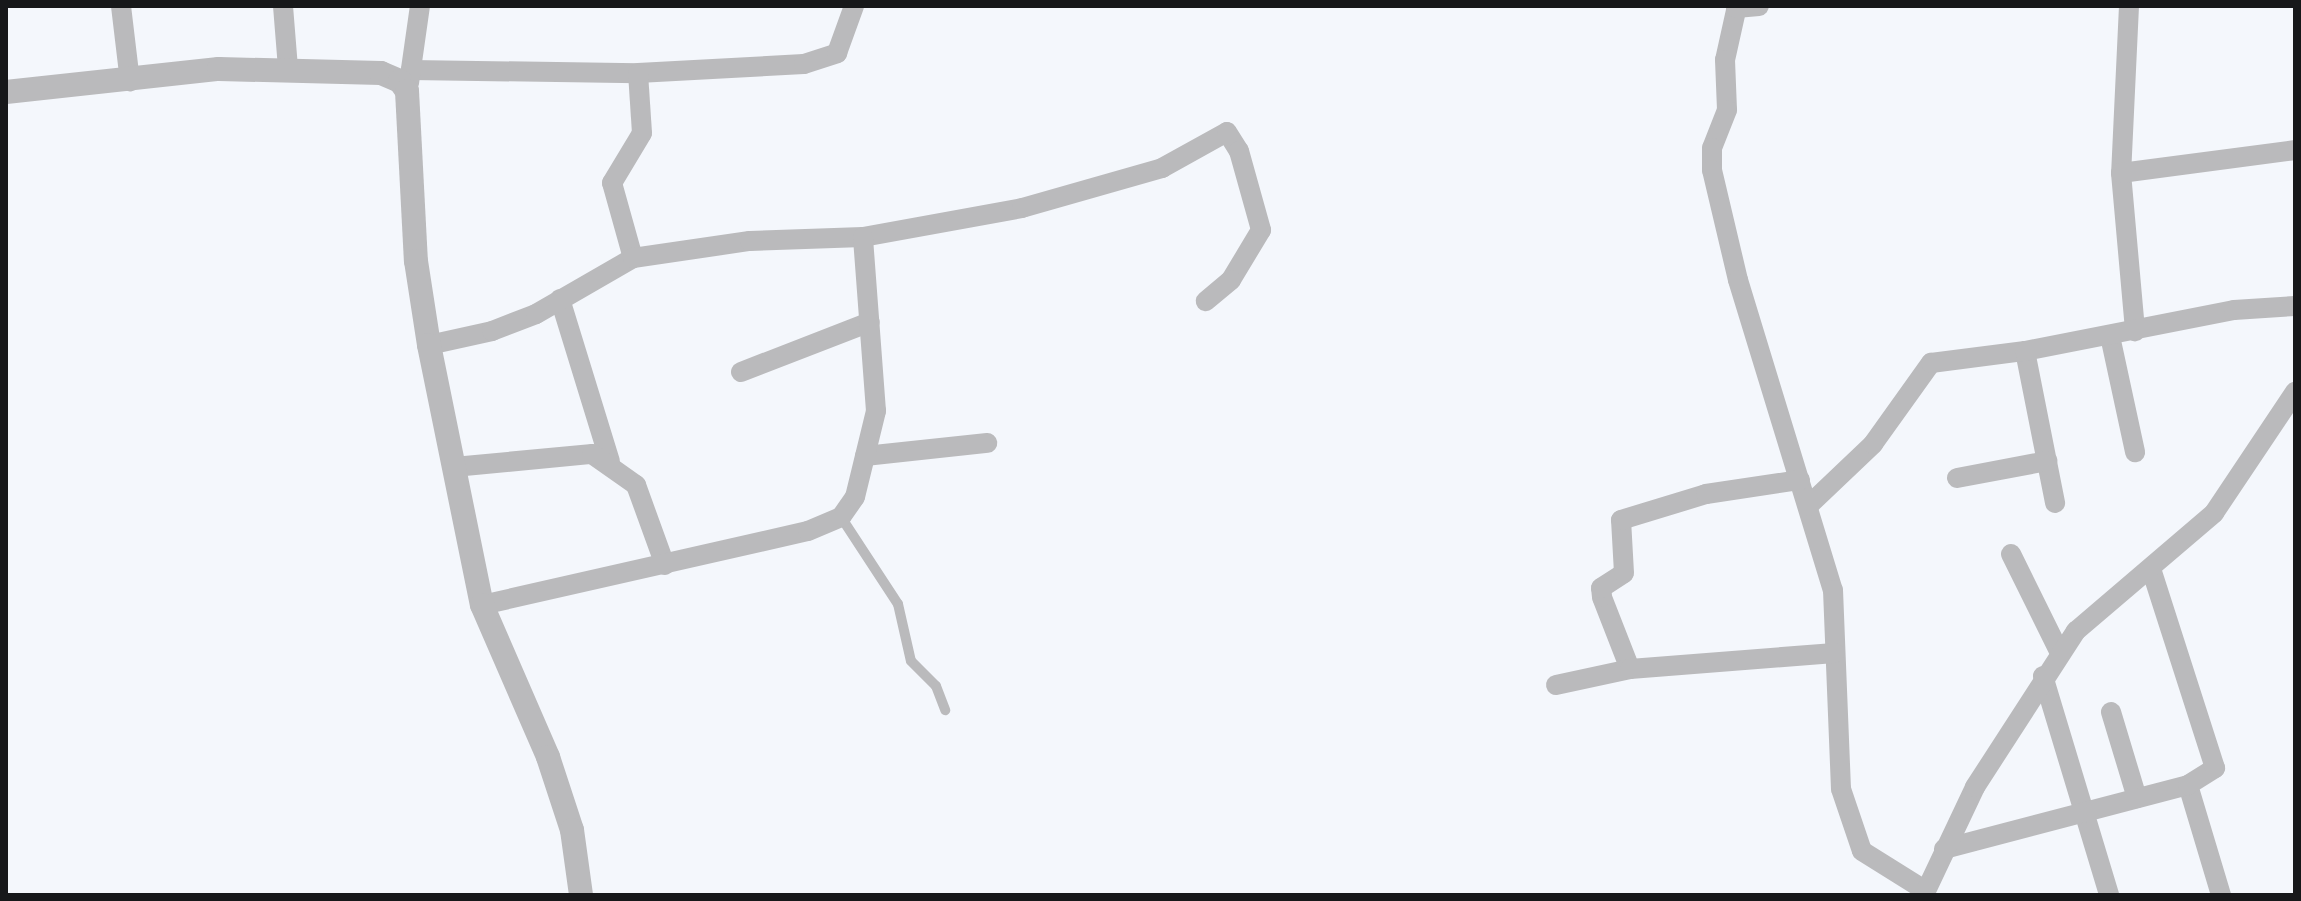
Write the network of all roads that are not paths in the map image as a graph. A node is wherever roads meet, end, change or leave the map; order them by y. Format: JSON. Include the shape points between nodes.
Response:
{"nodes":[{"id":1,"x":121,"y":6,"type":"edge"},
{"id":2,"x":283,"y":6,"type":"edge"},
{"id":3,"x":420,"y":6,"type":"edge"},
{"id":4,"x":854,"y":6,"type":"edge"},
{"id":5,"x":1759,"y":6,"type":"edge"},
{"id":6,"x":2129,"y":6,"type":"edge"},
{"id":7,"x":1736,"y":7,"type":"edge"},
{"id":8,"x":288,"y":68,"type":"junction"},
{"id":9,"x":638,"y":73,"type":"junction"},
{"id":10,"x":409,"y":80,"type":"junction"},
{"id":11,"x":130,"y":81,"type":"junction"},
{"id":12,"x":6,"y":92,"type":"edge"},
{"id":13,"x":2295,"y":150,"type":"edge"},
{"id":14,"x":2121,"y":173,"type":"junction"},
{"id":15,"x":863,"y":237,"type":"junction"},
{"id":16,"x":633,"y":258,"type":"junction"},
{"id":17,"x":560,"y":299,"type":"junction"},
{"id":18,"x":1206,"y":301,"type":"dead end"},
{"id":19,"x":2295,"y":306,"type":"edge"},
{"id":20,"x":870,"y":322,"type":"junction"},
{"id":21,"x":2135,"y":331,"type":"junction"},
{"id":22,"x":2110,"y":336,"type":"junction"},
{"id":23,"x":429,"y":345,"type":"junction"},
{"id":24,"x":2025,"y":351,"type":"junction"},
{"id":25,"x":741,"y":372,"type":"dead end"},
{"id":26,"x":2295,"y":392,"type":"edge"},
{"id":27,"x":987,"y":443,"type":"dead end"},
{"id":28,"x":2135,"y":452,"type":"dead end"},
{"id":29,"x":865,"y":456,"type":"junction"},
{"id":30,"x":2047,"y":461,"type":"junction"},
{"id":31,"x":610,"y":462,"type":"junction"},
{"id":32,"x":454,"y":467,"type":"junction"},
{"id":33,"x":1957,"y":478,"type":"dead end"},
{"id":34,"x":1800,"y":480,"type":"junction"},
{"id":35,"x":2055,"y":503,"type":"dead end"},
{"id":36,"x":1808,"y":506,"type":"junction"},
{"id":37,"x":841,"y":517,"type":"junction"},
{"id":38,"x":2011,"y":554,"type":"dead end"},
{"id":39,"x":665,"y":565,"type":"junction"},
{"id":40,"x":2151,"y":569,"type":"junction"},
{"id":41,"x":482,"y":605,"type":"junction"},
{"id":42,"x":1834,"y":653,"type":"junction"},
{"id":43,"x":2060,"y":653,"type":"junction"},
{"id":44,"x":1630,"y":669,"type":"junction"},
{"id":45,"x":2043,"y":676,"type":"junction"},
{"id":46,"x":1556,"y":685,"type":"dead end"},
{"id":47,"x":945,"y":710,"type":"dead end"},
{"id":48,"x":2111,"y":712,"type":"dead end"},
{"id":49,"x":2188,"y":785,"type":"junction"},
{"id":50,"x":2137,"y":798,"type":"junction"},
{"id":51,"x":2087,"y":810,"type":"junction"},
{"id":52,"x":1944,"y":849,"type":"junction"},
{"id":53,"x":1925,"y":893,"type":"edge"},
{"id":54,"x":581,"y":895,"type":"edge"},
{"id":55,"x":2109,"y":895,"type":"edge"},
{"id":56,"x":2221,"y":895,"type":"edge"}],
"edges":[{"from":1,"to":11,"type":"street"},
{"from":2,"to":8,"type":"street"},
{"from":3,"to":10,"type":"street"},
{"from":4,"to":9,"type":"street","via":[[843,44],[826,58]]},
{"from":5,"to":7,"type":"street"},
{"from":6,"to":14,"type":"street"},
{"from":7,"to":34,"type":"street","via":[[1725,60],[1727,110],[1712,148],[1712,170],[1738,280]]},
{"from":8,"to":10,"type":"street"},
{"from":8,"to":11,"type":"street"},
{"from":9,"to":10,"type":"street"},
{"from":9,"to":16,"type":"street","via":[[642,133],[612,183]]},
{"from":10,"to":23,"type":"street","via":[[416,261]]},
{"from":11,"to":12,"type":"street"},
{"from":13,"to":14,"type":"street"},
{"from":14,"to":21,"type":"street"},
{"from":15,"to":16,"type":"street","via":[[750,241]]},
{"from":15,"to":18,"type":"street","via":[[1092,191],[1162,168],[1227,132],[1239,151],[1261,230],[1231,280]]},
{"from":15,"to":20,"type":"street"},
{"from":16,"to":17,"type":"street"},
{"from":17,"to":23,"type":"street","via":[[492,331]]},
{"from":17,"to":31,"type":"street"},
{"from":19,"to":21,"type":"street","via":[[2234,310]]},
{"from":20,"to":25,"type":"street"},
{"from":20,"to":29,"type":"street","via":[[877,389]]},
{"from":21,"to":22,"type":"street"},
{"from":22,"to":24,"type":"street"},
{"from":22,"to":28,"type":"street"},
{"from":23,"to":32,"type":"street"},
{"from":24,"to":30,"type":"street"},
{"from":24,"to":36,"type":"street","via":[[1931,363],[1873,444]]},
{"from":26,"to":40,"type":"street","via":[[2238,484]]},
{"from":27,"to":29,"type":"street"},
{"from":29,"to":37,"type":"street","via":[[855,497]]},
{"from":30,"to":33,"type":"street"},
{"from":30,"to":35,"type":"street"},
{"from":31,"to":32,"type":"street","via":[[592,454],[561,453]]},
{"from":31,"to":39,"type":"street","via":[[644,499]]},
{"from":32,"to":41,"type":"street"},
{"from":34,"to":36,"type":"street"},
{"from":34,"to":44,"type":"street","via":[[1706,494],[1621,520],[1624,573],[1601,588]]},
{"from":36,"to":42,"type":"street","via":[[1833,590]]},
{"from":37,"to":39,"type":"street","via":[[808,531]]},
{"from":37,"to":47,"type":"lane","via":[[898,604],[911,661],[936,686]]},
{"from":38,"to":43,"type":"street"},
{"from":39,"to":41,"type":"street"},
{"from":40,"to":43,"type":"street","via":[[2100,608]]},
{"from":40,"to":49,"type":"street","via":[[2216,754],[2211,774]]},
{"from":41,"to":54,"type":"street","via":[[548,757],[572,830]]},
{"from":42,"to":44,"type":"street"},
{"from":42,"to":53,"type":"street","via":[[1836,752],[1854,834],[1874,864]]},
{"from":43,"to":45,"type":"street"},
{"from":44,"to":46,"type":"street"},
{"from":45,"to":51,"type":"street"},
{"from":45,"to":52,"type":"street"},
{"from":48,"to":50,"type":"street"},
{"from":49,"to":50,"type":"street"},
{"from":49,"to":56,"type":"street"},
{"from":50,"to":51,"type":"street"},
{"from":51,"to":52,"type":"street"},
{"from":51,"to":55,"type":"street"},
{"from":52,"to":53,"type":"street"}]}
